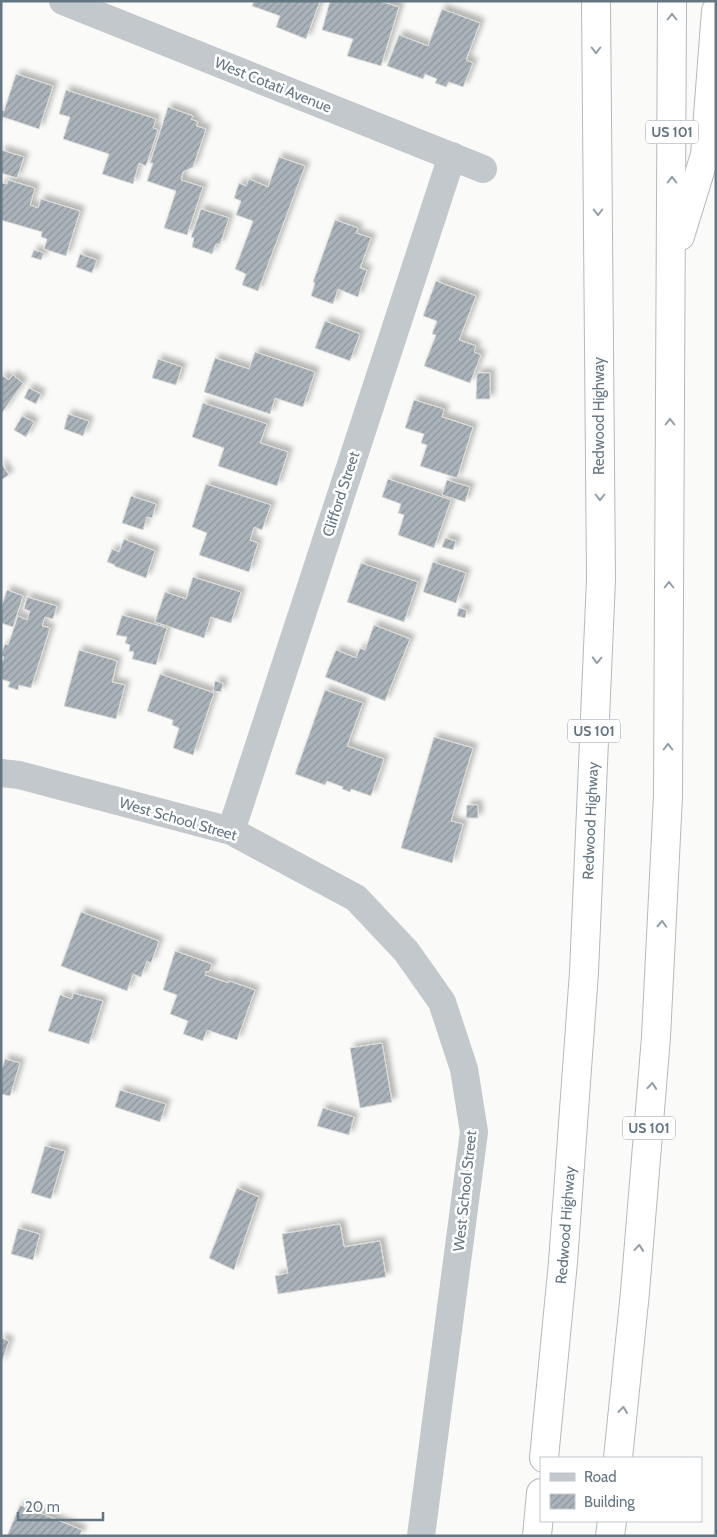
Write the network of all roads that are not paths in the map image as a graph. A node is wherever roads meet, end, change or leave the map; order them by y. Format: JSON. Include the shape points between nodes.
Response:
{"nodes":[{"id":1,"x":63,"y":1,"type":"edge"},
{"id":2,"x":596,"y":1,"type":"edge"},
{"id":3,"x":672,"y":1,"type":"edge"},
{"id":4,"x":716,"y":11,"type":"edge"},
{"id":5,"x":452,"y":156,"type":"junction"},
{"id":6,"x":483,"y":169,"type":"dead end"},
{"id":7,"x":671,"y":263,"type":"junction"},
{"id":8,"x":1,"y":773,"type":"edge"},
{"id":9,"x":231,"y":831,"type":"junction"},
{"id":10,"x":544,"y":1457,"type":"edge"},
{"id":11,"x":618,"y":1457,"type":"edge"},
{"id":12,"x":540,"y":1504,"type":"edge"},
{"id":13,"x":612,"y":1522,"type":"edge"},
{"id":14,"x":421,"y":1536,"type":"edge"},
{"id":15,"x":537,"y":1536,"type":"edge"},
{"id":16,"x":610,"y":1536,"type":"edge"}],
"edges":[{"from":1,"to":5,"type":"street","name":"West Cotati Avenue"},
{"from":2,"to":10,"type":"highway","name":"Redwood Highway","number":"US 101","one_way":true,"via":[[601,579],[584,972],[563,1262]]},
{"from":7,"to":3,"type":"highway","number":"US 101","one_way":true},
{"from":4,"to":7,"type":"highway","via":[[705,154]]},
{"from":5,"to":6,"type":"street","name":"West Cotati Avenue"},
{"from":5,"to":9,"type":"street","name":"Clifford Street"},
{"from":11,"to":7,"type":"highway","number":"US 101","one_way":true,"via":[[656,1037],[668,806]]},
{"from":8,"to":9,"type":"street","name":"West School Street"},
{"from":9,"to":14,"type":"street","name":"West School Street","via":[[356,898],[406,951],[442,1002],[464,1069],[474,1132]]},
{"from":12,"to":15,"type":"highway"},
{"from":13,"to":16,"type":"highway"}]}
